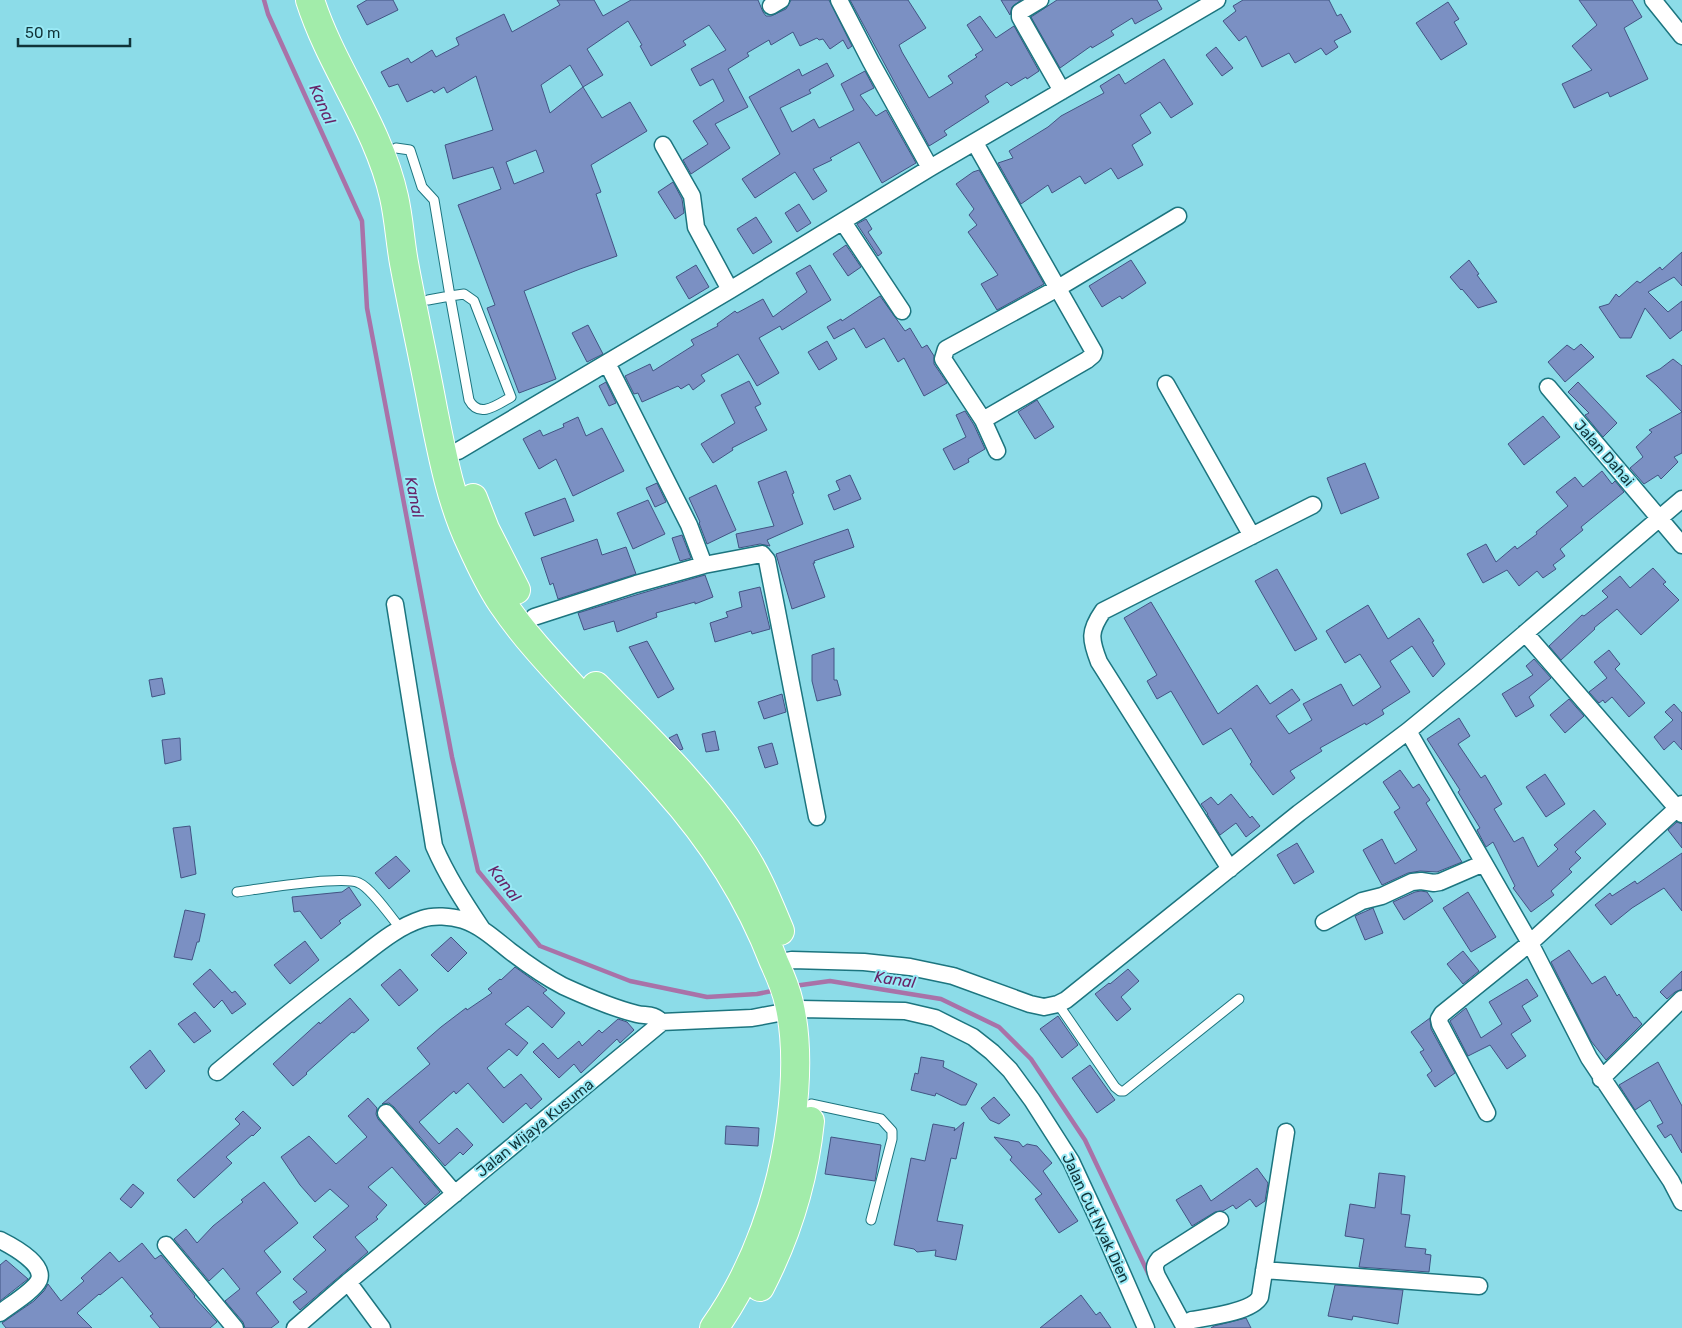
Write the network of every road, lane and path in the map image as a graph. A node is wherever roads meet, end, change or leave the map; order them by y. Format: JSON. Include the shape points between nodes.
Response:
{"nodes":[{"id":1,"x":310,"y":0,"type":"edge"},
{"id":2,"x":329,"y":0,"type":"edge"},
{"id":3,"x":838,"y":0,"type":"edge"},
{"id":4,"x":1040,"y":0,"type":"edge"},
{"id":5,"x":1217,"y":0,"type":"edge"},
{"id":6,"x":1653,"y":0,"type":"edge"},
{"id":7,"x":1682,"y":36,"type":"edge"},
{"id":8,"x":1062,"y":92,"type":"junction"},
{"id":9,"x":974,"y":143,"type":"junction"},
{"id":10,"x":663,"y":145,"type":"dead end"},
{"id":11,"x":930,"y":168,"type":"junction"},
{"id":12,"x":1178,"y":216,"type":"dead end"},
{"id":13,"x":843,"y":222,"type":"junction"},
{"id":14,"x":1058,"y":288,"type":"junction"},
{"id":15,"x":730,"y":290,"type":"junction"},
{"id":16,"x":439,"y":298,"type":"junction"},
{"id":17,"x":902,"y":311,"type":"dead end"},
{"id":18,"x":607,"y":363,"type":"junction"},
{"id":19,"x":1166,"y":384,"type":"dead end"},
{"id":20,"x":1548,"y":387,"type":"dead end"},
{"id":21,"x":511,"y":397,"type":"junction"},
{"id":22,"x":519,"y":415,"type":"junction"},
{"id":23,"x":983,"y":420,"type":"junction"},
{"id":24,"x":458,"y":451,"type":"junction"},
{"id":25,"x":996,"y":451,"type":"dead end"},
{"id":26,"x":1682,"y":499,"type":"edge"},
{"id":27,"x":1313,"y":505,"type":"dead end"},
{"id":28,"x":1660,"y":518,"type":"junction"},
{"id":29,"x":1252,"y":536,"type":"junction"},
{"id":30,"x":1682,"y":545,"type":"edge"},
{"id":31,"x":704,"y":565,"type":"junction"},
{"id":32,"x":498,"y":577,"type":"junction"},
{"id":33,"x":395,"y":604,"type":"dead end"},
{"id":34,"x":534,"y":617,"type":"junction"},
{"id":35,"x":1526,"y":633,"type":"junction"},
{"id":36,"x":1408,"y":731,"type":"junction"},
{"id":37,"x":1681,"y":809,"type":"edge"},
{"id":38,"x":816,"y":817,"type":"dead end"},
{"id":39,"x":1484,"y":863,"type":"junction"},
{"id":40,"x":1230,"y":869,"type":"junction"},
{"id":41,"x":237,"y":892,"type":"dead end"},
{"id":42,"x":1324,"y":922,"type":"dead end"},
{"id":43,"x":400,"y":928,"type":"junction"},
{"id":44,"x":482,"y":929,"type":"junction"},
{"id":45,"x":1530,"y":943,"type":"junction"},
{"id":46,"x":792,"y":986,"type":"junction"},
{"id":47,"x":1239,"y":999,"type":"dead end"},
{"id":48,"x":1682,"y":999,"type":"edge"},
{"id":49,"x":1058,"y":1004,"type":"junction"},
{"id":50,"x":661,"y":1022,"type":"junction"},
{"id":51,"x":216,"y":1072,"type":"dead end"},
{"id":52,"x":1601,"y":1079,"type":"junction"},
{"id":53,"x":811,"y":1104,"type":"junction"},
{"id":54,"x":386,"y":1113,"type":"dead end"},
{"id":55,"x":1487,"y":1113,"type":"dead end"},
{"id":56,"x":1286,"y":1132,"type":"dead end"},
{"id":57,"x":454,"y":1194,"type":"junction"},
{"id":58,"x":1682,"y":1202,"type":"edge"},
{"id":59,"x":871,"y":1220,"type":"dead end"},
{"id":60,"x":1220,"y":1220,"type":"dead end"},
{"id":61,"x":3,"y":1242,"type":"edge"},
{"id":62,"x":166,"y":1245,"type":"dead end"},
{"id":63,"x":1264,"y":1270,"type":"junction"},
{"id":64,"x":348,"y":1282,"type":"junction"},
{"id":65,"x":1479,"y":1286,"type":"dead end"},
{"id":66,"x":0,"y":1313,"type":"edge"},
{"id":67,"x":1184,"y":1327,"type":"edge"},
{"id":68,"x":235,"y":1328,"type":"edge"},
{"id":69,"x":295,"y":1328,"type":"edge"},
{"id":70,"x":382,"y":1328,"type":"edge"},
{"id":71,"x":714,"y":1328,"type":"edge"},
{"id":72,"x":736,"y":1328,"type":"edge"},
{"id":73,"x":1146,"y":1328,"type":"edge"}],
"edges":[{"from":1,"to":32,"type":"highway","via":[[383,158],[394,196],[404,264],[444,460],[469,541]]},
{"from":2,"to":16,"type":"highway","via":[[396,148]]},
{"from":3,"to":11,"type":"street"},
{"from":4,"to":8,"type":"street","via":[[1020,12],[1020,17]]},
{"from":5,"to":8,"type":"street"},
{"from":6,"to":7,"type":"street"},
{"from":8,"to":9,"type":"street"},
{"from":9,"to":11,"type":"street"},
{"from":9,"to":14,"type":"street"},
{"from":10,"to":15,"type":"street","via":[[692,196],[696,227]]},
{"from":11,"to":13,"type":"street"},
{"from":12,"to":14,"type":"street"},
{"from":13,"to":15,"type":"street"},
{"from":13,"to":17,"type":"street"},
{"from":14,"to":23,"type":"street","via":[[1093,355]]},
{"from":14,"to":23,"type":"street","via":[[946,349],[943,359]]},
{"from":15,"to":18,"type":"street"},
{"from":16,"to":21,"type":"lane","via":[[464,294],[474,301]]},
{"from":16,"to":21,"type":"lane","via":[[472,406],[484,410]]},
{"from":16,"to":24,"type":"highway"},
{"from":18,"to":22,"type":"street"},
{"from":18,"to":31,"type":"street","via":[[689,525]]},
{"from":19,"to":29,"type":"street"},
{"from":20,"to":28,"type":"street","name":"Jalan Dahai"},
{"from":21,"to":22,"type":"lane"},
{"from":22,"to":24,"type":"street"},
{"from":23,"to":25,"type":"street"},
{"from":24,"to":32,"type":"highway"},
{"from":26,"to":28,"type":"street"},
{"from":27,"to":29,"type":"street"},
{"from":28,"to":30,"type":"street","name":"Jalan Dahai"},
{"from":28,"to":35,"type":"street"},
{"from":29,"to":40,"type":"street","via":[[1103,610],[1094,624],[1091,637],[1099,662]]},
{"from":31,"to":34,"type":"street"},
{"from":31,"to":38,"type":"street","via":[[762,554],[766,556]]},
{"from":32,"to":34,"type":"highway"},
{"from":32,"to":46,"type":"highway","via":[[501,601],[531,640],[667,790],[716,852]]},
{"from":33,"to":44,"type":"street","via":[[434,846],[459,896]]},
{"from":34,"to":46,"type":"highway","via":[[565,654],[682,775],[738,847],[756,876]]},
{"from":35,"to":36,"type":"street"},
{"from":35,"to":37,"type":"street"},
{"from":36,"to":39,"type":"street"},
{"from":36,"to":40,"type":"street"},
{"from":37,"to":45,"type":"street"},
{"from":39,"to":42,"type":"street","via":[[1440,882],[1412,882],[1362,901]]},
{"from":39,"to":45,"type":"street"},
{"from":40,"to":49,"type":"street","via":[[1080,991]]},
{"from":41,"to":43,"type":"lane","via":[[352,880],[367,889]]},
{"from":43,"to":44,"type":"street","via":[[423,918],[443,917],[461,919]]},
{"from":43,"to":51,"type":"street","via":[[296,1006]]},
{"from":44,"to":50,"type":"street","via":[[548,978],[577,993],[627,1011],[654,1016]]},
{"from":45,"to":52,"type":"street"},
{"from":45,"to":55,"type":"street","via":[[1439,1019]]},
{"from":46,"to":49,"type":"street","via":[[864,962],[953,976],[1030,1004],[1044,1007]]},
{"from":46,"to":50,"type":"street","via":[[752,1018]]},
{"from":46,"to":53,"type":"highway","via":[[813,1058]]},
{"from":46,"to":71,"type":"highway","via":[[793,1108],[789,1142],[760,1243],[744,1279]]},
{"from":46,"to":73,"type":"street","name":"Jalan Cut Nyak Dien","via":[[935,1018],[973,1037],[992,1052],[1032,1100],[1071,1161]]},
{"from":47,"to":49,"type":"lane","via":[[1124,1091],[1115,1087]]},
{"from":48,"to":52,"type":"street"},
{"from":50,"to":57,"type":"street","name":"Jalan Wijaya Kusuma"},
{"from":52,"to":58,"type":"street"},
{"from":53,"to":59,"type":"lane","via":[[881,1119],[892,1132]]},
{"from":53,"to":72,"type":"highway","via":[[803,1174],[782,1242]]},
{"from":54,"to":57,"type":"street"},
{"from":56,"to":63,"type":"street"},
{"from":57,"to":64,"type":"street","name":"Jalan Wijaya Kusuma"},
{"from":60,"to":67,"type":"street","via":[[1155,1264],[1157,1276]]},
{"from":61,"to":66,"type":"street","via":[[36,1265],[40,1278],[35,1286]]},
{"from":62,"to":68,"type":"street"},
{"from":63,"to":65,"type":"street"},
{"from":63,"to":67,"type":"street","via":[[1260,1297],[1254,1305],[1192,1320]]},
{"from":64,"to":69,"type":"street","name":"Jalan Wijaya Kusuma"},
{"from":64,"to":70,"type":"street"}]}
